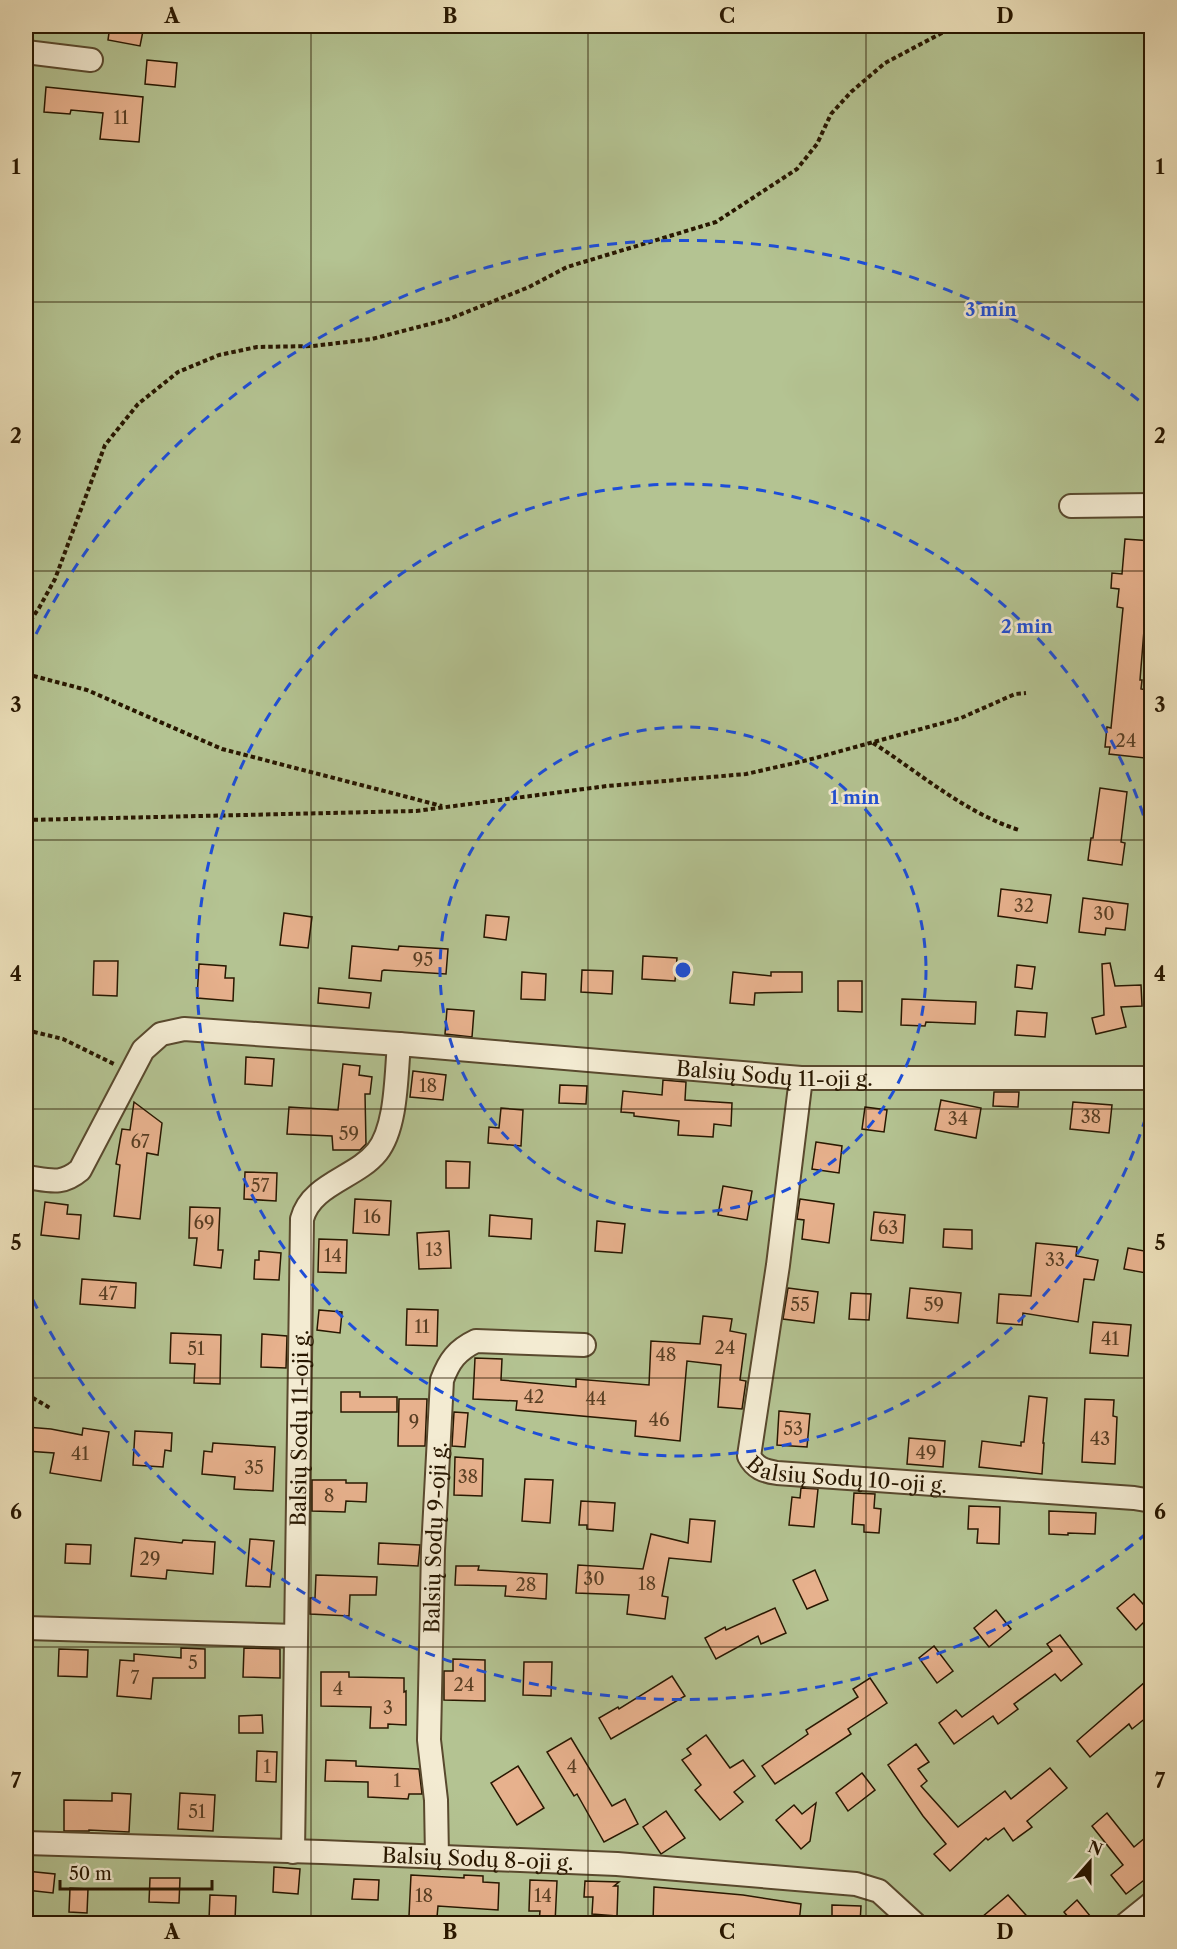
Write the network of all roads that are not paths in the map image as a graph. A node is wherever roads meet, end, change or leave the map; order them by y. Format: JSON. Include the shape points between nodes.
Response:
{"nodes":[{"id":1,"x":26,"y":52,"type":"edge"},
{"id":2,"x":91,"y":60,"type":"dead end"},
{"id":3,"x":1152,"y":505,"type":"edge"},
{"id":4,"x":1071,"y":506,"type":"dead end"},
{"id":5,"x":399,"y":1044,"type":"junction"},
{"id":6,"x":801,"y":1078,"type":"junction"},
{"id":7,"x":1152,"y":1078,"type":"edge"},
{"id":8,"x":26,"y":1177,"type":"edge"},
{"id":9,"x":584,"y":1345,"type":"dead end"},
{"id":10,"x":1152,"y":1501,"type":"edge"},
{"id":11,"x":26,"y":1628,"type":"edge"},
{"id":12,"x":296,"y":1636,"type":"junction"},
{"id":13,"x":26,"y":1843,"type":"edge"},
{"id":14,"x":293,"y":1852,"type":"junction"},
{"id":15,"x":437,"y":1857,"type":"junction"},
{"id":16,"x":1152,"y":1903,"type":"edge"},
{"id":17,"x":915,"y":1923,"type":"edge"},
{"id":18,"x":1126,"y":1923,"type":"edge"}],
"edges":[{"from":1,"to":2,"type":"street"},
{"from":3,"to":4,"type":"street"},
{"from":5,"to":6,"type":"street","name":"Balsių Sodų 11-oji g."},
{"from":5,"to":8,"type":"street","name":"Balsių Sodų 11-oji g.","via":[[184,1029],[161,1034],[143,1050],[80,1170],[60,1182]]},
{"from":5,"to":12,"type":"street","name":"Balsių Sodų 11-oji g.","via":[[387,1135],[366,1163],[319,1193],[305,1207],[302,1219]]},
{"from":6,"to":7,"type":"street","name":"Balsių Sodų 11-oji g."},
{"from":6,"to":10,"type":"street","name":"Balsių Sodų 10-oji g.","via":[[749,1456],[752,1462],[766,1472]]},
{"from":9,"to":15,"type":"street","name":"Balsių Sodų 9-oji g.","via":[[476,1341],[455,1355],[442,1380],[429,1740]]},
{"from":11,"to":12,"type":"street"},
{"from":12,"to":14,"type":"street","name":"Balsių Sodų 11-oji g."},
{"from":13,"to":14,"type":"street","name":"Balsių Sodų 8-oji g."},
{"from":14,"to":15,"type":"street","name":"Balsių Sodų 8-oji g."},
{"from":15,"to":17,"type":"street","name":"Balsių Sodų 8-oji g.","via":[[616,1864],[856,1884],[879,1891]]},
{"from":16,"to":18,"type":"street"}]}
